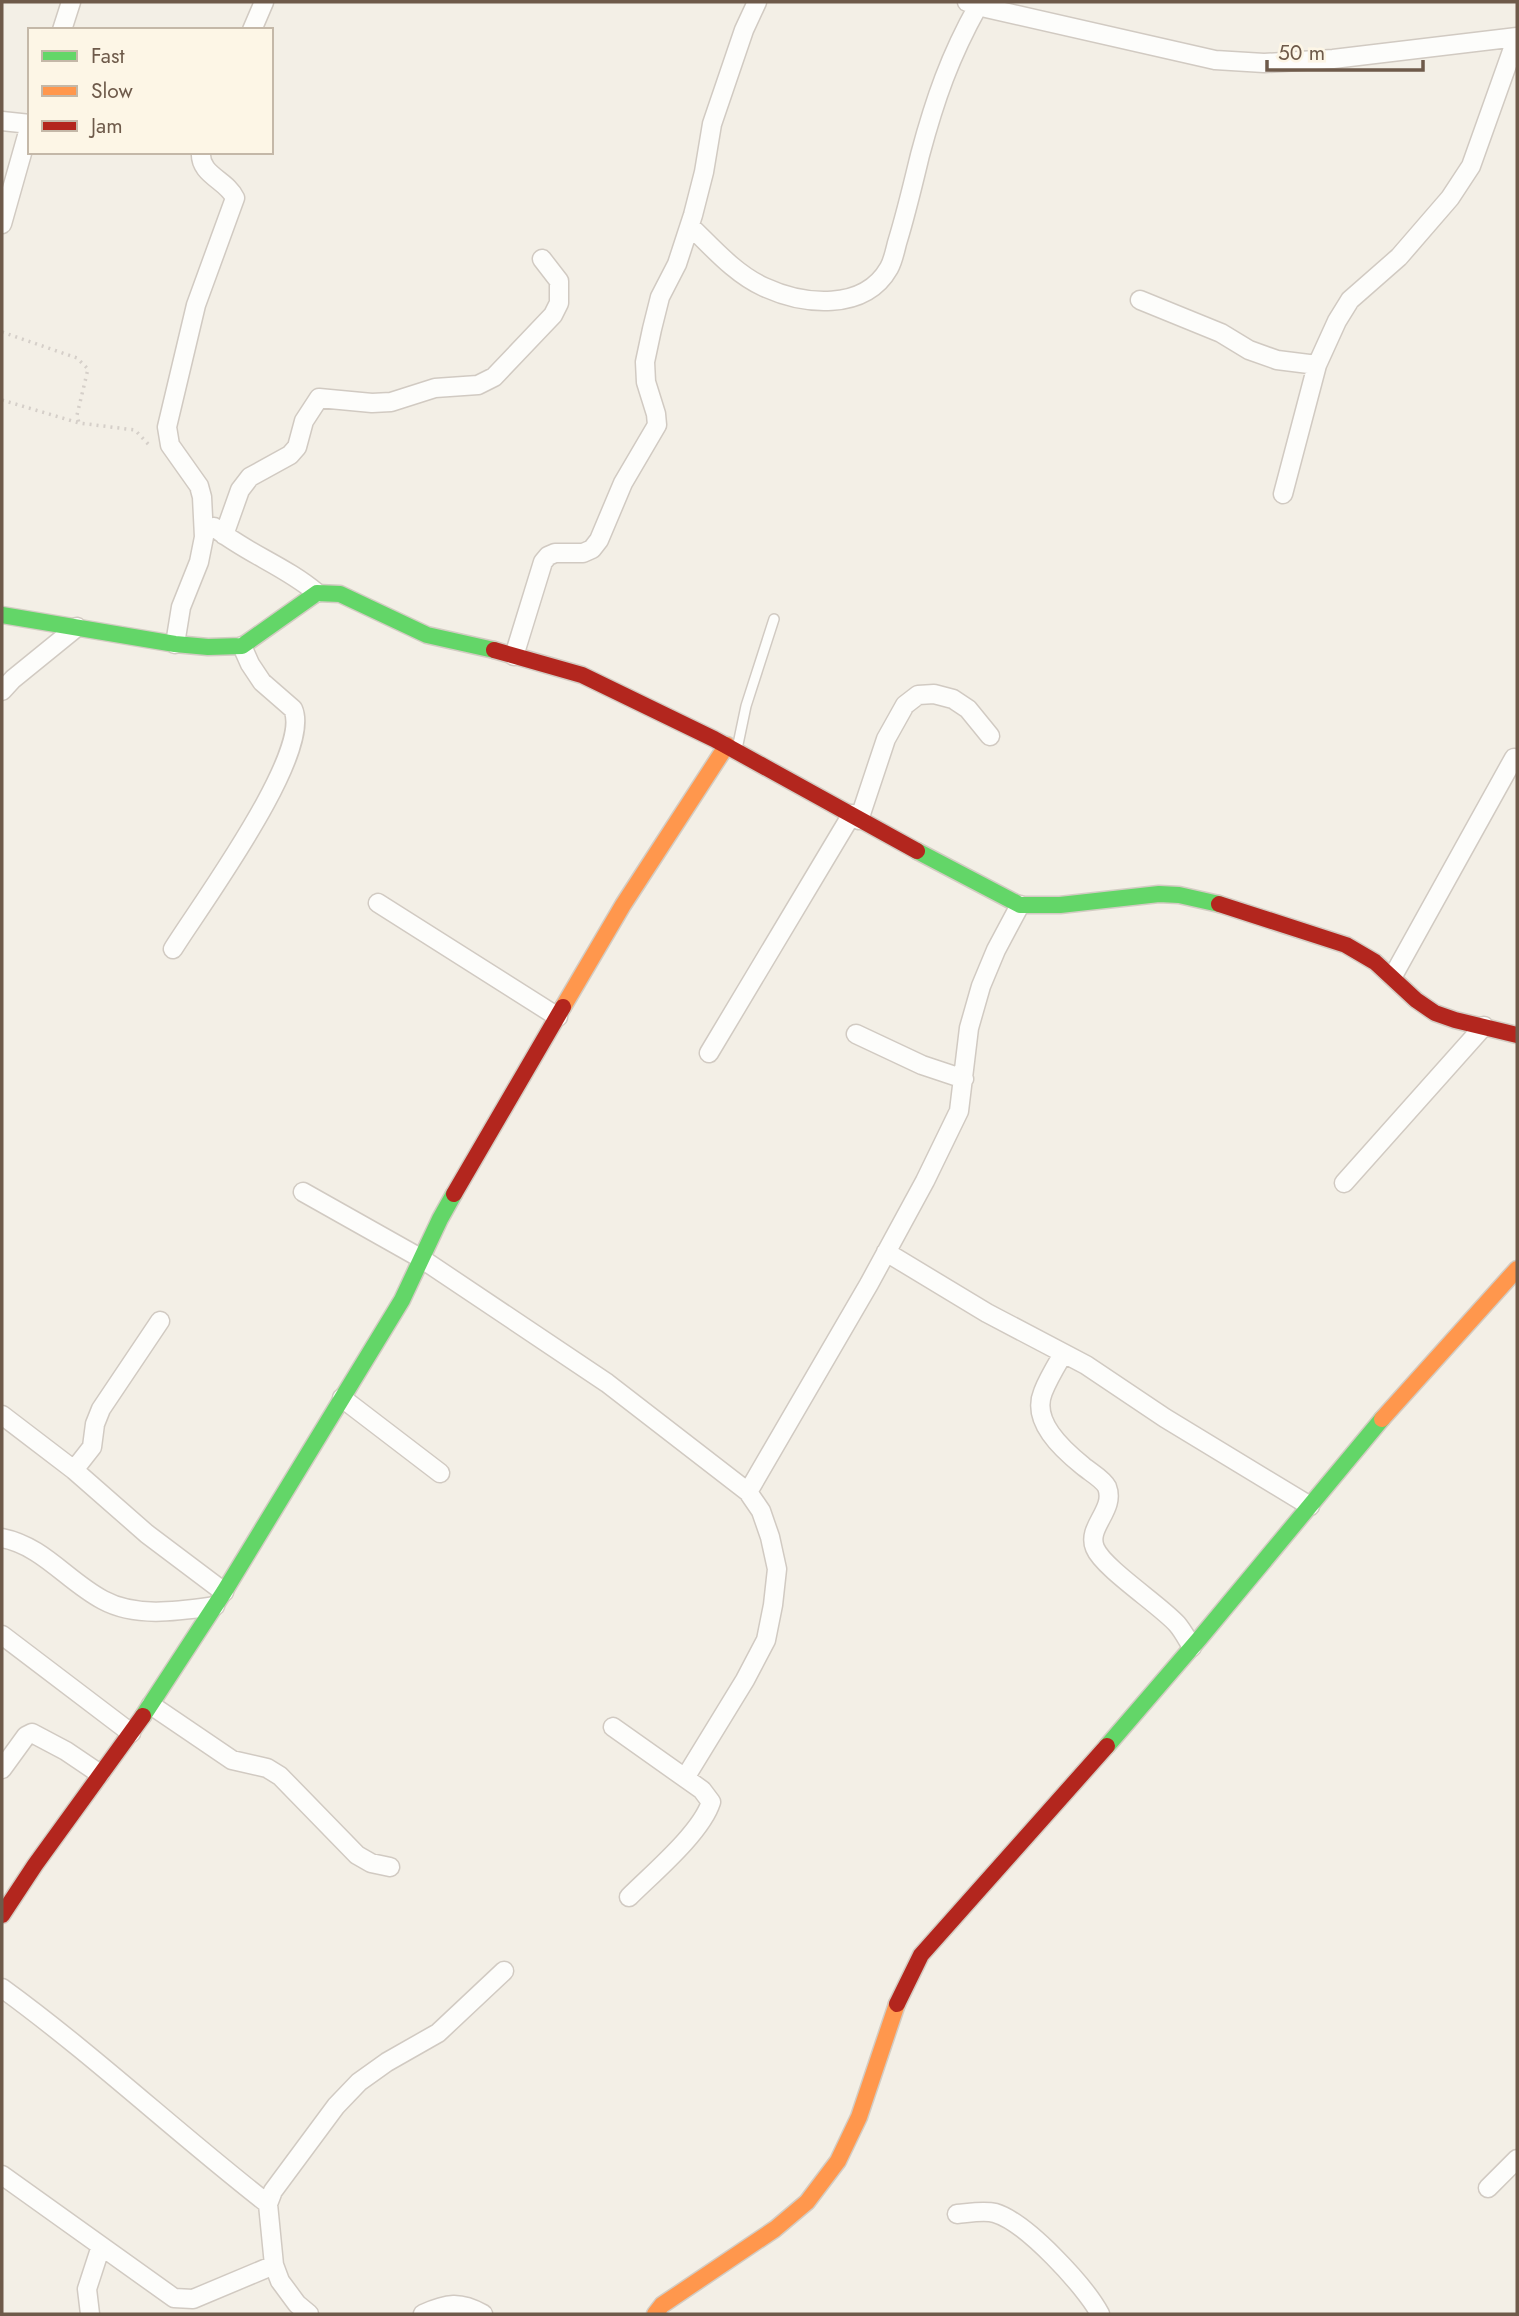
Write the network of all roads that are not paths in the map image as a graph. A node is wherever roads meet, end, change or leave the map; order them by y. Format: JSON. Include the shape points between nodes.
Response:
{"nodes":[{"id":1,"x":71,"y":2,"type":"edge"},
{"id":2,"x":264,"y":2,"type":"edge"},
{"id":3,"x":757,"y":2,"type":"edge"},
{"id":4,"x":973,"y":4,"type":"edge"},
{"id":5,"x":63,"y":28,"type":"edge"},
{"id":6,"x":253,"y":28,"type":"edge"},
{"id":7,"x":1517,"y":37,"type":"edge"},
{"id":8,"x":2,"y":121,"type":"edge"},
{"id":9,"x":28,"y":125,"type":"edge"},
{"id":10,"x":28,"y":132,"type":"edge"},
{"id":11,"x":201,"y":154,"type":"edge"},
{"id":12,"x":2,"y":224,"type":"edge"},
{"id":13,"x":690,"y":226,"type":"junction"},
{"id":14,"x":542,"y":259,"type":"dead end"},
{"id":15,"x":1140,"y":300,"type":"dead end"},
{"id":16,"x":1317,"y":365,"type":"junction"},
{"id":17,"x":1283,"y":494,"type":"dead end"},
{"id":18,"x":203,"y":516,"type":"junction"},
{"id":19,"x":223,"y":535,"type":"junction"},
{"id":20,"x":317,"y":593,"type":"junction"},
{"id":21,"x":2,"y":615,"type":"edge"},
{"id":22,"x":774,"y":619,"type":"dead end"},
{"id":23,"x":77,"y":627,"type":"junction"},
{"id":24,"x":175,"y":644,"type":"junction"},
{"id":25,"x":242,"y":646,"type":"junction"},
{"id":26,"x":514,"y":656,"type":"junction"},
{"id":27,"x":2,"y":691,"type":"edge"},
{"id":28,"x":990,"y":736,"type":"dead end"},
{"id":29,"x":732,"y":748,"type":"junction"},
{"id":30,"x":1514,"y":758,"type":"dead end"},
{"id":31,"x":855,"y":817,"type":"junction"},
{"id":32,"x":378,"y":903,"type":"dead end"},
{"id":33,"x":1020,"y":905,"type":"junction"},
{"id":34,"x":173,"y":949,"type":"dead end"},
{"id":35,"x":1393,"y":976,"type":"junction"},
{"id":36,"x":558,"y":1017,"type":"junction"},
{"id":37,"x":1484,"y":1026,"type":"junction"},
{"id":38,"x":856,"y":1034,"type":"dead end"},
{"id":39,"x":1517,"y":1035,"type":"edge"},
{"id":40,"x":709,"y":1053,"type":"dead end"},
{"id":41,"x":964,"y":1079,"type":"junction"},
{"id":42,"x":1344,"y":1183,"type":"dead end"},
{"id":43,"x":303,"y":1192,"type":"dead end"},
{"id":44,"x":886,"y":1252,"type":"junction"},
{"id":45,"x":422,"y":1259,"type":"junction"},
{"id":46,"x":1517,"y":1269,"type":"edge"},
{"id":47,"x":160,"y":1321,"type":"dead end"},
{"id":48,"x":1063,"y":1354,"type":"junction"},
{"id":49,"x":342,"y":1398,"type":"junction"},
{"id":50,"x":2,"y":1415,"type":"edge"},
{"id":51,"x":74,"y":1470,"type":"junction"},
{"id":52,"x":440,"y":1473,"type":"dead end"},
{"id":53,"x":748,"y":1492,"type":"junction"},
{"id":54,"x":1310,"y":1506,"type":"junction"},
{"id":55,"x":2,"y":1538,"type":"edge"},
{"id":56,"x":220,"y":1599,"type":"junction"},
{"id":57,"x":2,"y":1635,"type":"edge"},
{"id":58,"x":1192,"y":1647,"type":"junction"},
{"id":59,"x":151,"y":1705,"type":"junction"},
{"id":60,"x":612,"y":1727,"type":"dead end"},
{"id":61,"x":131,"y":1733,"type":"junction"},
{"id":62,"x":2,"y":1769,"type":"edge"},
{"id":63,"x":100,"y":1774,"type":"junction"},
{"id":64,"x":685,"y":1777,"type":"junction"},
{"id":65,"x":390,"y":1867,"type":"dead end"},
{"id":66,"x":629,"y":1897,"type":"dead end"},
{"id":67,"x":2,"y":1915,"type":"edge"},
{"id":68,"x":504,"y":1971,"type":"dead end"},
{"id":69,"x":2,"y":1988,"type":"edge"},
{"id":70,"x":1517,"y":2159,"type":"edge"},
{"id":71,"x":2,"y":2175,"type":"edge"},
{"id":72,"x":1488,"y":2188,"type":"dead end"},
{"id":73,"x":268,"y":2204,"type":"junction"},
{"id":74,"x":957,"y":2214,"type":"dead end"},
{"id":75,"x":101,"y":2246,"type":"junction"},
{"id":76,"x":274,"y":2265,"type":"junction"},
{"id":77,"x":90,"y":2314,"type":"edge"},
{"id":78,"x":309,"y":2314,"type":"edge"},
{"id":79,"x":423,"y":2314,"type":"edge"},
{"id":80,"x":483,"y":2314,"type":"edge"},
{"id":81,"x":655,"y":2314,"type":"edge"},
{"id":82,"x":1101,"y":2314,"type":"edge"}],
"edges":[{"from":1,"to":5,"type":"street"},
{"from":2,"to":6,"type":"street"},
{"from":3,"to":13,"type":"street","via":[[712,124]]},
{"from":4,"to":7,"type":"street","via":[[1214,60],[1333,59]]},
{"from":4,"to":13,"type":"street","via":[[934,105],[890,267],[877,285],[857,297],[817,302],[763,287]]},
{"from":7,"to":16,"type":"street","via":[[1471,166],[1399,257],[1350,300]]},
{"from":8,"to":9,"type":"street"},
{"from":10,"to":12,"type":"street"},
{"from":11,"to":18,"type":"street","via":[[205,169],[224,182],[235,198],[195,305],[167,427],[170,445],[199,486]]},
{"from":13,"to":26,"type":"street","via":[[660,297],[645,362],[657,425],[592,549],[555,553],[543,562]]},
{"from":14,"to":19,"type":"street","via":[[559,281],[559,303],[494,377],[478,385],[435,388],[391,402],[320,398],[304,421],[297,447],[250,477],[240,490]]},
{"from":15,"to":16,"type":"street","via":[[1268,357]]},
{"from":16,"to":17,"type":"street"},
{"from":18,"to":19,"type":"street"},
{"from":18,"to":24,"type":"street","via":[[204,537],[181,607]]},
{"from":19,"to":20,"type":"street"},
{"from":20,"to":25,"type":"street"},
{"from":20,"to":26,"type":"street","via":[[340,594],[411,630]]},
{"from":21,"to":23,"type":"street"},
{"from":22,"to":29,"type":"lane"},
{"from":23,"to":24,"type":"street"},
{"from":23,"to":27,"type":"street"},
{"from":24,"to":25,"type":"street"},
{"from":25,"to":34,"type":"street","via":[[262,682],[293,709],[295,732],[250,832]]},
{"from":26,"to":29,"type":"street","via":[[582,675]]},
{"from":28,"to":31,"type":"street","via":[[968,709],[953,699],[918,695],[905,705],[886,739]]},
{"from":29,"to":31,"type":"street"},
{"from":29,"to":36,"type":"street","via":[[623,905]]},
{"from":30,"to":35,"type":"street"},
{"from":31,"to":33,"type":"street"},
{"from":31,"to":40,"type":"street"},
{"from":32,"to":36,"type":"street"},
{"from":33,"to":35,"type":"street","via":[[1064,906],[1135,894],[1181,895],[1353,948]]},
{"from":33,"to":41,"type":"street","via":[[981,986],[969,1028]]},
{"from":35,"to":37,"type":"street","via":[[1418,1003],[1436,1014]]},
{"from":36,"to":45,"type":"street","via":[[440,1219]]},
{"from":37,"to":39,"type":"street"},
{"from":37,"to":42,"type":"street"},
{"from":38,"to":41,"type":"street"},
{"from":41,"to":44,"type":"street","via":[[959,1111]]},
{"from":43,"to":45,"type":"street"},
{"from":44,"to":48,"type":"street"},
{"from":44,"to":53,"type":"street"},
{"from":45,"to":49,"type":"street"},
{"from":45,"to":53,"type":"street","via":[[607,1383]]},
{"from":46,"to":54,"type":"street","via":[[1394,1404]]},
{"from":47,"to":51,"type":"street","via":[[102,1409],[92,1447]]},
{"from":48,"to":54,"type":"street"},
{"from":48,"to":58,"type":"street","via":[[1042,1392],[1041,1418],[1071,1456],[1106,1485],[1109,1497],[1093,1535],[1095,1548],[1178,1625]]},
{"from":49,"to":52,"type":"street"},
{"from":49,"to":56,"type":"street"},
{"from":50,"to":51,"type":"street"},
{"from":51,"to":56,"type":"street"},
{"from":53,"to":64,"type":"street","via":[[761,1511],[776,1569],[766,1640]]},
{"from":54,"to":58,"type":"street"},
{"from":55,"to":56,"type":"street","via":[[18,1541],[102,1600],[125,1608],[159,1612]]},
{"from":56,"to":59,"type":"street"},
{"from":57,"to":61,"type":"street"},
{"from":58,"to":81,"type":"street","via":[[921,1955],[895,2008],[859,2117],[838,2161],[807,2202],[775,2230],[702,2276]]},
{"from":59,"to":61,"type":"street"},
{"from":59,"to":65,"type":"street","via":[[232,1760],[280,1776],[357,1855]]},
{"from":60,"to":64,"type":"street"},
{"from":61,"to":63,"type":"street"},
{"from":62,"to":63,"type":"street","via":[[32,1733]]},
{"from":63,"to":67,"type":"street"},
{"from":64,"to":66,"type":"street","via":[[711,1802],[707,1815]]},
{"from":68,"to":73,"type":"street","via":[[438,2033],[359,2082],[328,2117]]},
{"from":69,"to":73,"type":"street"},
{"from":70,"to":72,"type":"street"},
{"from":71,"to":75,"type":"street"},
{"from":73,"to":76,"type":"street"},
{"from":74,"to":82,"type":"street","via":[[991,2212],[1026,2230]]},
{"from":75,"to":76,"type":"street","via":[[174,2298],[192,2299]]},
{"from":75,"to":77,"type":"street","via":[[88,2289]]},
{"from":76,"to":78,"type":"street","via":[[297,2304]]},
{"from":79,"to":80,"type":"street","via":[[455,2304]]}]}
